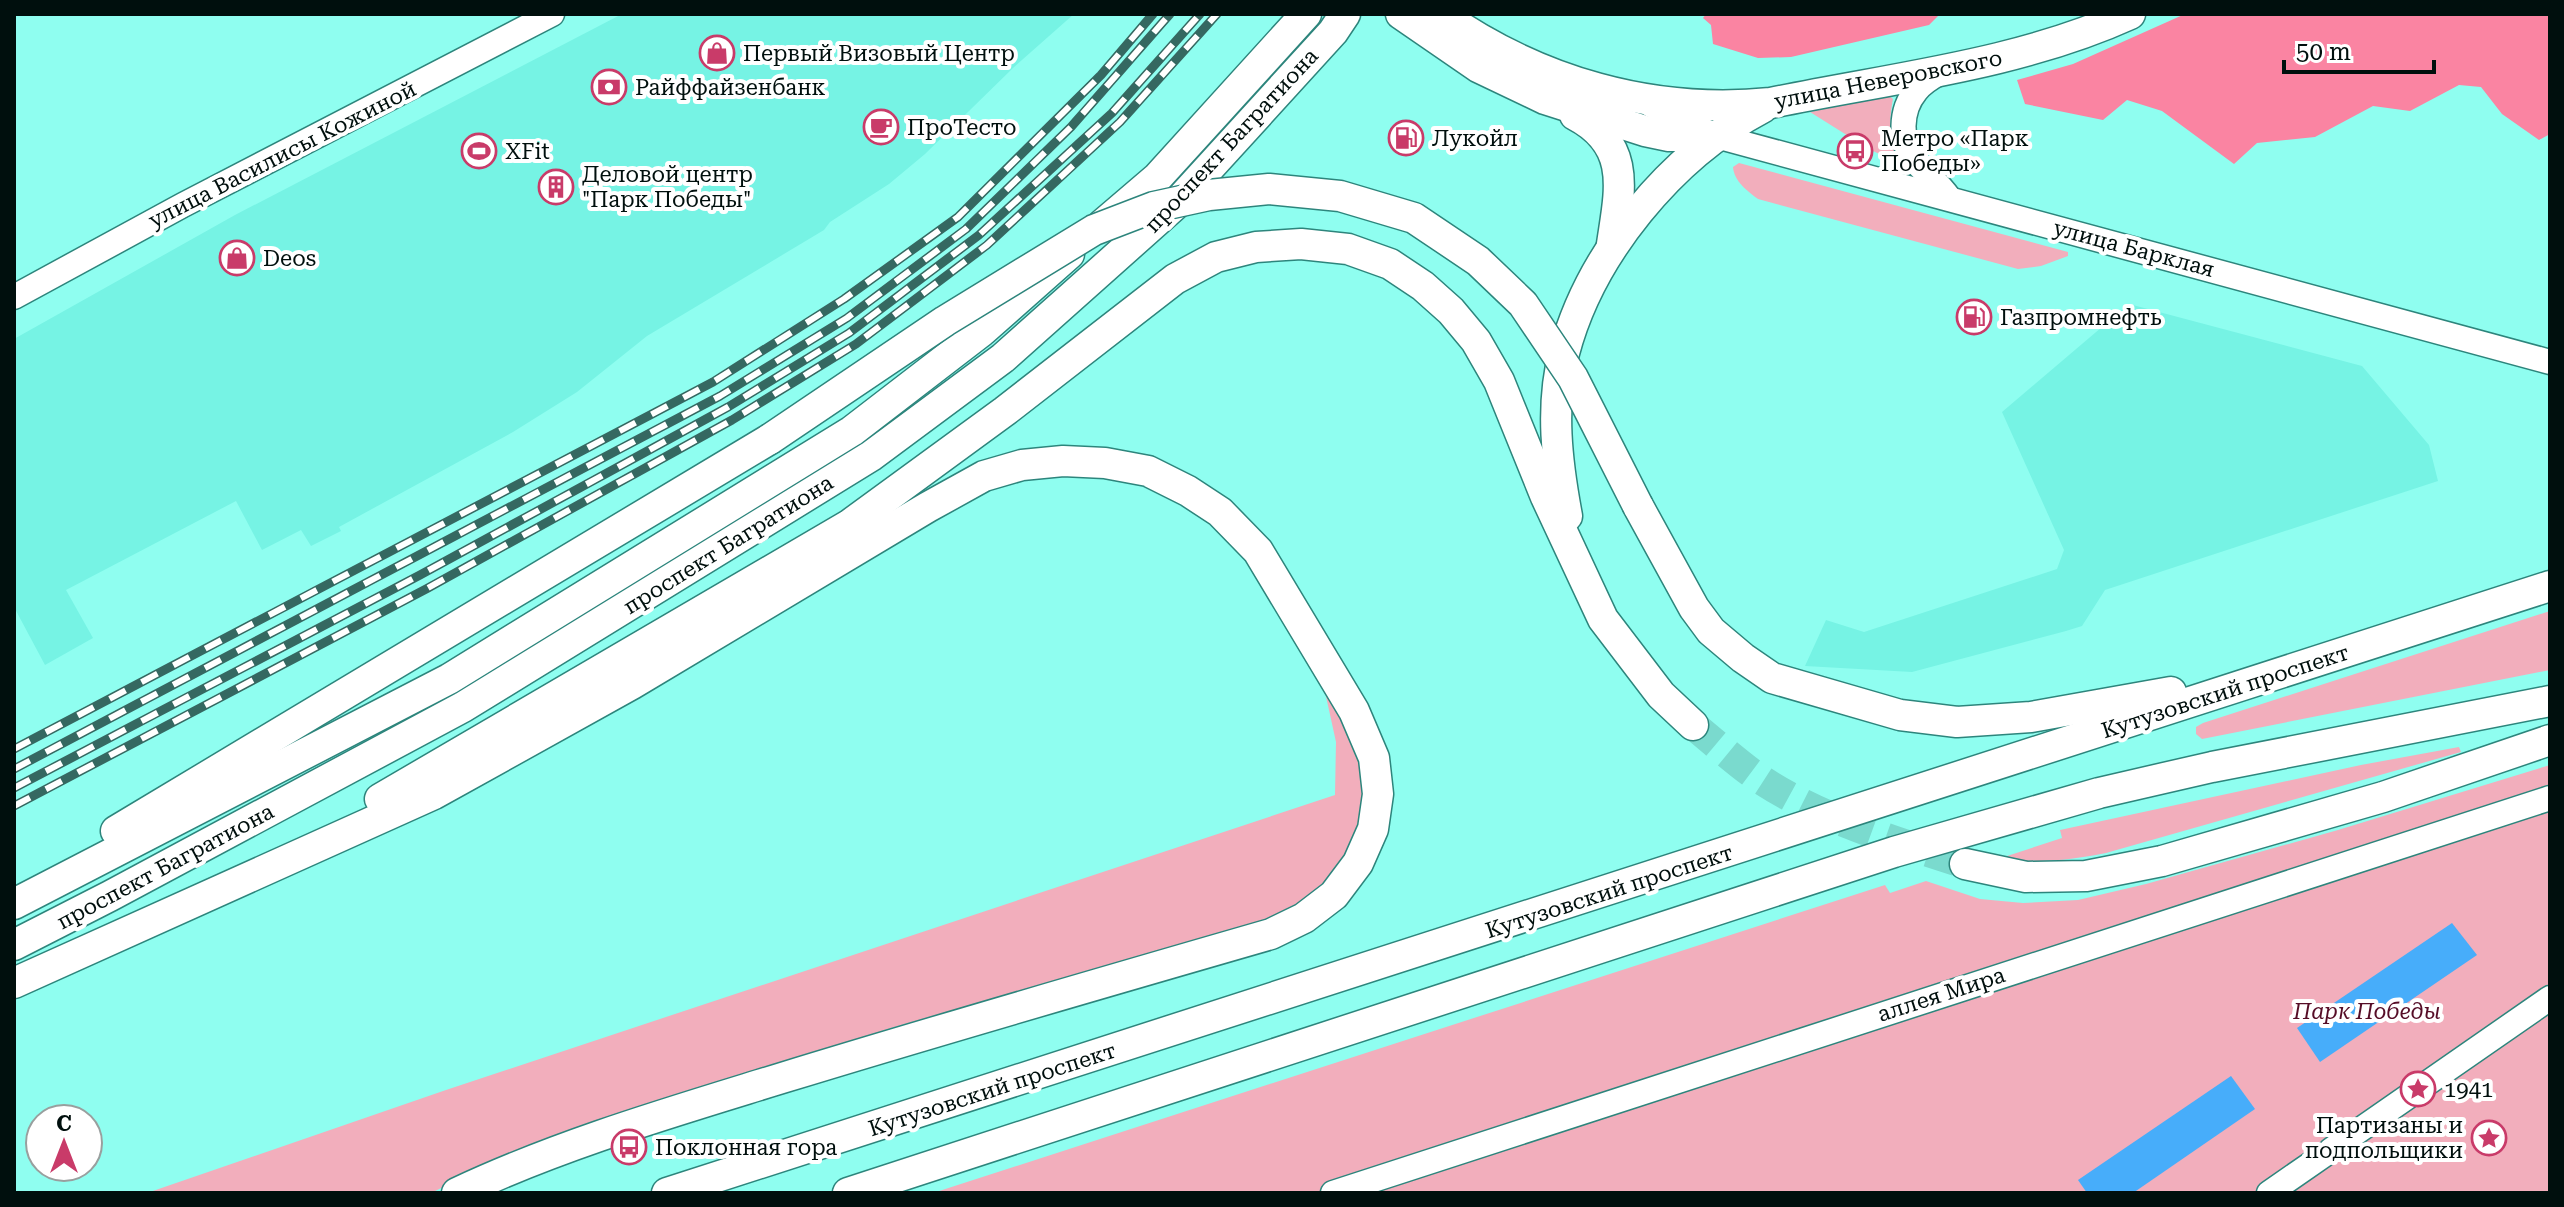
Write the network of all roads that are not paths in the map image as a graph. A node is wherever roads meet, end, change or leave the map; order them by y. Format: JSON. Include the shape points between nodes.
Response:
{"nodes":[{"id":1,"x":552,"y":14,"type":"edge"},
{"id":2,"x":1306,"y":14,"type":"edge"},
{"id":3,"x":1345,"y":14,"type":"edge"},
{"id":4,"x":1441,"y":14,"type":"edge"},
{"id":5,"x":2130,"y":14,"type":"edge"},
{"id":6,"x":1404,"y":16,"type":"edge"},
{"id":7,"x":1948,"y":68,"type":"junction"},
{"id":8,"x":1545,"y":99,"type":"junction"},
{"id":9,"x":1638,"y":99,"type":"junction"},
{"id":10,"x":1771,"y":103,"type":"junction"},
{"id":11,"x":1716,"y":136,"type":"junction"},
{"id":12,"x":1949,"y":198,"type":"junction"},
{"id":13,"x":1611,"y":248,"type":"junction"},
{"id":14,"x":14,"y":297,"type":"edge"},
{"id":15,"x":2550,"y":362,"type":"edge"},
{"id":16,"x":1578,"y":568,"type":"junction"},
{"id":17,"x":2550,"y":586,"type":"edge"},
{"id":18,"x":2325,"y":659,"type":"junction"},
{"id":19,"x":2550,"y":701,"type":"edge"},
{"id":20,"x":1693,"y":725,"type":"tunnel mouth"},
{"id":21,"x":2550,"y":740,"type":"edge"},
{"id":22,"x":2550,"y":798,"type":"edge"},
{"id":23,"x":1965,"y":864,"type":"tunnel mouth"},
{"id":24,"x":250,"y":875,"type":"junction"},
{"id":25,"x":14,"y":895,"type":"edge"},
{"id":26,"x":14,"y":904,"type":"edge"},
{"id":27,"x":14,"y":945,"type":"edge"},
{"id":28,"x":14,"y":983,"type":"edge"},
{"id":29,"x":2550,"y":998,"type":"edge"},
{"id":30,"x":457,"y":1193,"type":"edge"},
{"id":31,"x":667,"y":1193,"type":"edge"},
{"id":32,"x":848,"y":1193,"type":"edge"},
{"id":33,"x":1333,"y":1193,"type":"edge"},
{"id":34,"x":2269,"y":1193,"type":"edge"}],
"edges":[{"from":1,"to":14,"type":"street","name":"улица Василисы Кожиной"},
{"from":2,"to":26,"type":"main road","name":"проспект Багратиона","via":[[1157,178],[982,331],[852,431],[449,679]]},
{"from":3,"to":27,"type":"main road","name":"проспект Багратиона","via":[[1178,202],[1003,358],[871,456],[463,707]]},
{"from":4,"to":9,"type":"main road","name":"улица Барклая","via":[[1528,64]]},
{"from":5,"to":7,"type":"main road","name":"улица Неверовского","via":[[2075,37]]},
{"from":6,"to":8,"type":"main road","name":"улица Барклая","via":[[1478,67]]},
{"from":7,"to":10,"type":"main road","name":"улица Неверовского"},
{"from":7,"to":12,"type":"street","via":[[1916,91],[1903,133],[1915,161]]},
{"from":8,"to":11,"type":"main road","name":"улица Барклая","via":[[1645,131]]},
{"from":8,"to":13,"type":"main road","via":[[1598,129],[1611,147],[1620,181]]},
{"from":9,"to":10,"type":"main road","name":"улица Неверовского","via":[[1709,107]]},
{"from":9,"to":11,"type":"street","name":"улица Барклая"},
{"from":10,"to":11,"type":"main road"},
{"from":11,"to":12,"type":"street","name":"улица Барклая"},
{"from":11,"to":13,"type":"main road","via":[[1679,168]]},
{"from":12,"to":15,"type":"street","name":"улица Барклая"},
{"from":13,"to":16,"type":"main road","via":[[1577,312],[1563,356],[1556,421],[1559,472]]},
{"from":16,"to":20,"type":"main road","via":[[1603,619],[1635,664]]},
{"from":16,"to":24,"type":"main road","via":[[1499,381],[1451,311],[1390,264],[1348,249],[1256,247],[1216,257],[1175,279],[849,525]]},
{"from":17,"to":18,"type":"main road","name":"Кутузовский проспект"},
{"from":18,"to":25,"type":"main road","bridge":true,"via":[[2031,717],[1957,722],[1900,715],[1772,678],[1711,631],[1694,608],[1573,378],[1523,304],[1478,261],[1414,218],[1340,196],[1269,189],[1209,195],[1154,207],[1094,230],[945,321],[770,439]]},
{"from":18,"to":31,"type":"main road","name":"Кутузовский проспект"},
{"from":19,"to":32,"type":"main road","via":[[2212,767],[2000,820]]},
{"from":21,"to":23,"type":"main road","via":[[2383,797],[2162,861],[2086,876],[2026,877]]},
{"from":22,"to":33,"type":"street","name":"аллея Мира"},
{"from":24,"to":28,"type":"main road"},
{"from":24,"to":30,"type":"main road","via":[[434,794],[984,476],[1063,461],[1148,471],[1220,512],[1258,551],[1354,711],[1374,758],[1378,794],[1373,829],[1358,863],[1334,895],[1271,934],[674,1112],[557,1150]]},
{"from":29,"to":34,"type":"street"}]}
